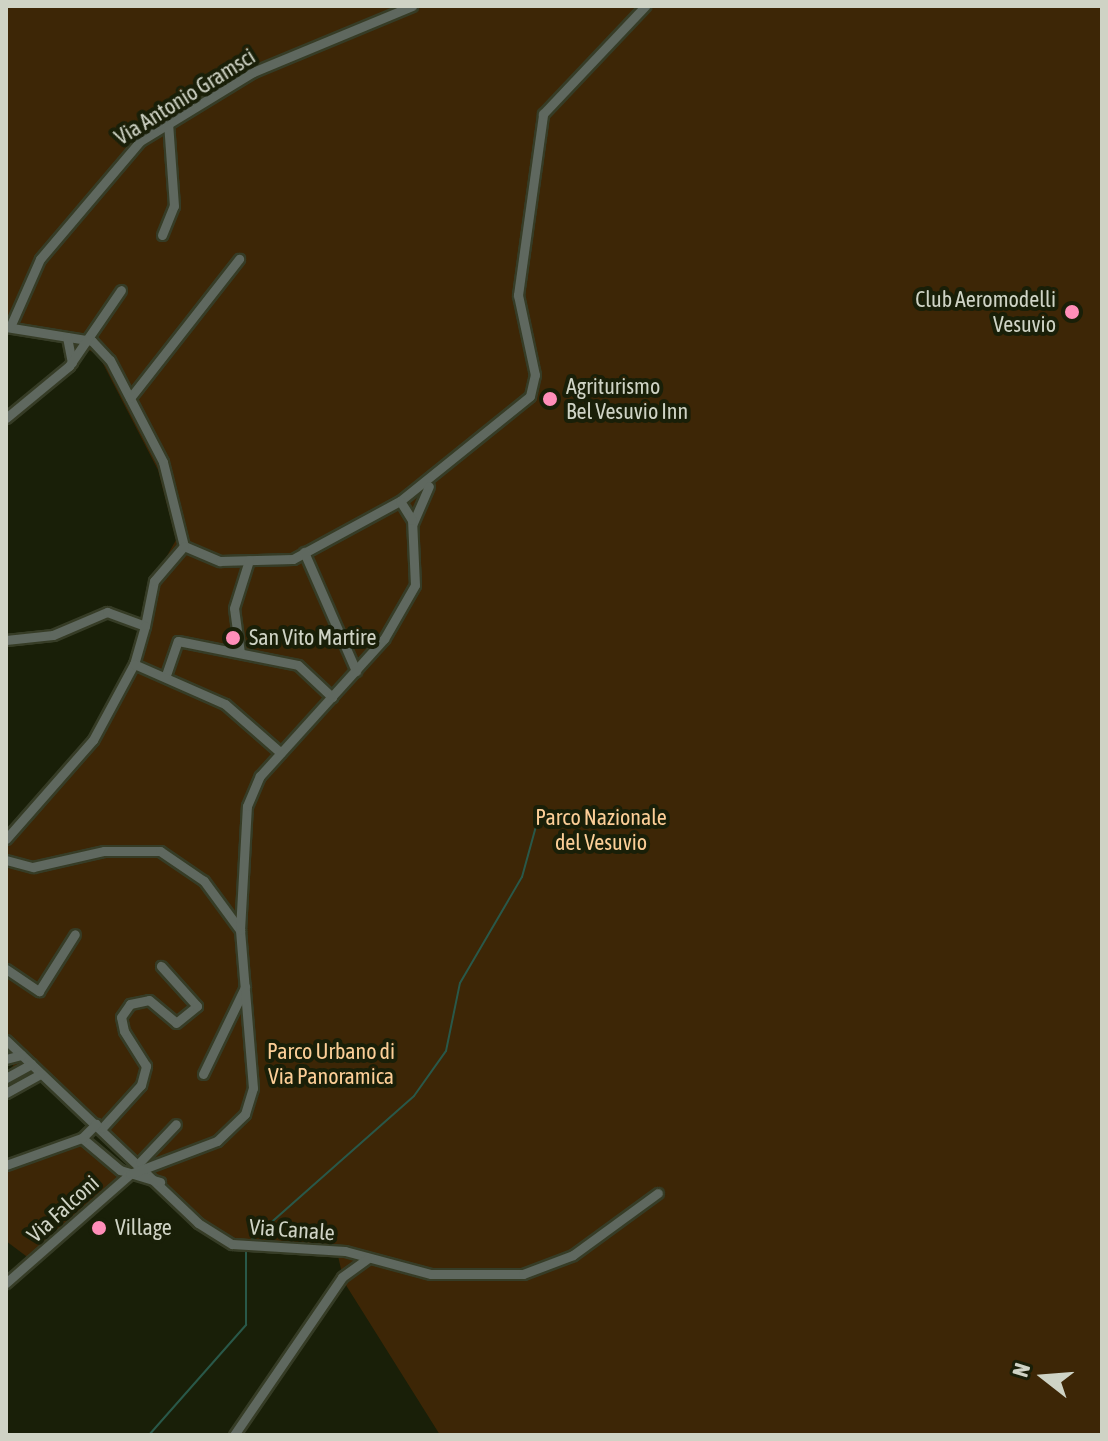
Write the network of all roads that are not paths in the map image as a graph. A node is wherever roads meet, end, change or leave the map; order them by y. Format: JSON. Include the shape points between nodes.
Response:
{"nodes":[{"id":1,"x":412,"y":6,"type":"edge"},
{"id":2,"x":645,"y":6,"type":"edge"},
{"id":3,"x":168,"y":123,"type":"junction"},
{"id":4,"x":162,"y":235,"type":"dead end"},
{"id":5,"x":239,"y":259,"type":"dead end"},
{"id":6,"x":121,"y":290,"type":"dead end"},
{"id":7,"x":8,"y":327,"type":"edge"},
{"id":8,"x":67,"y":337,"type":"junction"},
{"id":9,"x":92,"y":341,"type":"junction"},
{"id":10,"x":72,"y":363,"type":"junction"},
{"id":11,"x":130,"y":398,"type":"junction"},
{"id":12,"x":6,"y":418,"type":"edge"},
{"id":13,"x":434,"y":480,"type":"junction"},
{"id":14,"x":400,"y":501,"type":"junction"},
{"id":15,"x":413,"y":524,"type":"junction"},
{"id":16,"x":184,"y":546,"type":"junction"},
{"id":17,"x":304,"y":552,"type":"junction"},
{"id":18,"x":249,"y":560,"type":"junction"},
{"id":19,"x":145,"y":626,"type":"junction"},
{"id":20,"x":6,"y":640,"type":"edge"},
{"id":21,"x":240,"y":653,"type":"junction"},
{"id":22,"x":134,"y":664,"type":"junction"},
{"id":23,"x":356,"y":671,"type":"junction"},
{"id":24,"x":166,"y":675,"type":"junction"},
{"id":25,"x":332,"y":697,"type":"junction"},
{"id":26,"x":281,"y":753,"type":"junction"},
{"id":27,"x":7,"y":835,"type":"edge"},
{"id":28,"x":6,"y":860,"type":"edge"},
{"id":29,"x":240,"y":930,"type":"junction"},
{"id":30,"x":75,"y":934,"type":"dead end"},
{"id":31,"x":161,"y":966,"type":"dead end"},
{"id":32,"x":6,"y":969,"type":"edge"},
{"id":33,"x":245,"y":987,"type":"junction"},
{"id":34,"x":6,"y":1040,"type":"edge"},
{"id":35,"x":21,"y":1055,"type":"junction"},
{"id":36,"x":6,"y":1059,"type":"edge"},
{"id":37,"x":31,"y":1064,"type":"junction"},
{"id":38,"x":40,"y":1074,"type":"junction"},
{"id":39,"x":203,"y":1074,"type":"dead end"},
{"id":40,"x":6,"y":1078,"type":"edge"},
{"id":41,"x":6,"y":1093,"type":"edge"},
{"id":42,"x":176,"y":1124,"type":"dead end"},
{"id":43,"x":99,"y":1126,"type":"junction"},
{"id":44,"x":82,"y":1138,"type":"junction"},
{"id":45,"x":114,"y":1140,"type":"junction"},
{"id":46,"x":123,"y":1148,"type":"junction"},
{"id":47,"x":99,"y":1153,"type":"junction"},
{"id":48,"x":142,"y":1163,"type":"junction"},
{"id":49,"x":112,"y":1164,"type":"junction"},
{"id":50,"x":6,"y":1165,"type":"edge"},
{"id":51,"x":130,"y":1174,"type":"junction"},
{"id":52,"x":160,"y":1182,"type":"junction"},
{"id":53,"x":658,"y":1193,"type":"dead end"},
{"id":54,"x":345,"y":1251,"type":"junction"},
{"id":55,"x":367,"y":1259,"type":"junction"},
{"id":56,"x":342,"y":1277,"type":"junction"},
{"id":57,"x":6,"y":1283,"type":"edge"},
{"id":58,"x":234,"y":1435,"type":"edge"}],
"edges":[{"from":1,"to":3,"type":"street","name":"Via Antonio Gramsci","via":[[253,72]]},
{"from":2,"to":13,"type":"street","via":[[543,114],[518,295],[535,375],[530,396]]},
{"from":3,"to":4,"type":"street","via":[[174,206]]},
{"from":3,"to":7,"type":"street","name":"Via Antonio Gramsci","via":[[103,176],[40,259]]},
{"from":5,"to":11,"type":"street"},
{"from":6,"to":9,"type":"street"},
{"from":7,"to":8,"type":"street"},
{"from":8,"to":9,"type":"street"},
{"from":8,"to":10,"type":"street"},
{"from":9,"to":10,"type":"street"},
{"from":9,"to":11,"type":"street"},
{"from":10,"to":12,"type":"street"},
{"from":11,"to":16,"type":"street","via":[[163,462]]},
{"from":13,"to":14,"type":"street"},
{"from":13,"to":15,"type":"street"},
{"from":14,"to":15,"type":"street"},
{"from":14,"to":17,"type":"street"},
{"from":15,"to":23,"type":"street","name":"Via Falconi","via":[[415,585]]},
{"from":16,"to":18,"type":"street","via":[[220,561]]},
{"from":16,"to":19,"type":"street","via":[[154,581]]},
{"from":17,"to":18,"type":"street"},
{"from":17,"to":23,"type":"street"},
{"from":18,"to":21,"type":"street","via":[[234,608]]},
{"from":19,"to":20,"type":"street","via":[[100,611],[53,635]]},
{"from":19,"to":22,"type":"street"},
{"from":21,"to":24,"type":"street","via":[[178,641]]},
{"from":21,"to":25,"type":"street","via":[[298,665]]},
{"from":22,"to":24,"type":"street"},
{"from":22,"to":27,"type":"street","via":[[93,740]]},
{"from":23,"to":25,"type":"street","name":"Via Falconi"},
{"from":24,"to":26,"type":"street","via":[[225,704]]},
{"from":25,"to":26,"type":"street","name":"Via Falconi"},
{"from":26,"to":29,"type":"street","name":"Via Falconi","via":[[247,806]]},
{"from":28,"to":29,"type":"street","via":[[33,867],[104,851],[160,851],[204,881]]},
{"from":29,"to":33,"type":"street","name":"Via Falconi"},
{"from":30,"to":32,"type":"street","via":[[39,991]]},
{"from":31,"to":43,"type":"street","via":[[197,1006],[176,1023],[149,1000],[130,1004],[121,1017],[124,1031],[146,1066],[141,1085]]},
{"from":33,"to":39,"type":"street"},
{"from":33,"to":48,"type":"street","name":"Via Falconi","via":[[253,1075],[245,1114],[217,1141]]},
{"from":34,"to":35,"type":"street","name":"Via Canale"},
{"from":35,"to":36,"type":"street"},
{"from":35,"to":37,"type":"street","name":"Via Canale"},
{"from":37,"to":38,"type":"street","name":"Via Canale"},
{"from":37,"to":40,"type":"street"},
{"from":38,"to":41,"type":"street"},
{"from":38,"to":43,"type":"street","name":"Via Canale"},
{"from":42,"to":48,"type":"street"},
{"from":43,"to":44,"type":"street"},
{"from":43,"to":45,"type":"street","name":"Via Canale"},
{"from":44,"to":47,"type":"street"},
{"from":44,"to":50,"type":"street"},
{"from":45,"to":46,"type":"street","name":"Via Canale"},
{"from":45,"to":47,"type":"street","via":[[110,1152]]},
{"from":46,"to":48,"type":"street","name":"Via Canale"},
{"from":46,"to":49,"type":"street"},
{"from":47,"to":49,"type":"street"},
{"from":48,"to":51,"type":"street","name":"Via Falconi"},
{"from":48,"to":52,"type":"street","name":"Via Canale"},
{"from":49,"to":51,"type":"street"},
{"from":51,"to":52,"type":"street"},
{"from":51,"to":57,"type":"street","name":"Via Falconi"},
{"from":52,"to":54,"type":"street","name":"Via Canale","via":[[221,1240]]},
{"from":53,"to":55,"type":"street","name":"Via Canale","via":[[550,1268],[431,1274]]},
{"from":54,"to":55,"type":"street","name":"Via Canale"},
{"from":54,"to":56,"type":"street"},
{"from":55,"to":56,"type":"street"},
{"from":56,"to":58,"type":"street"}]}
